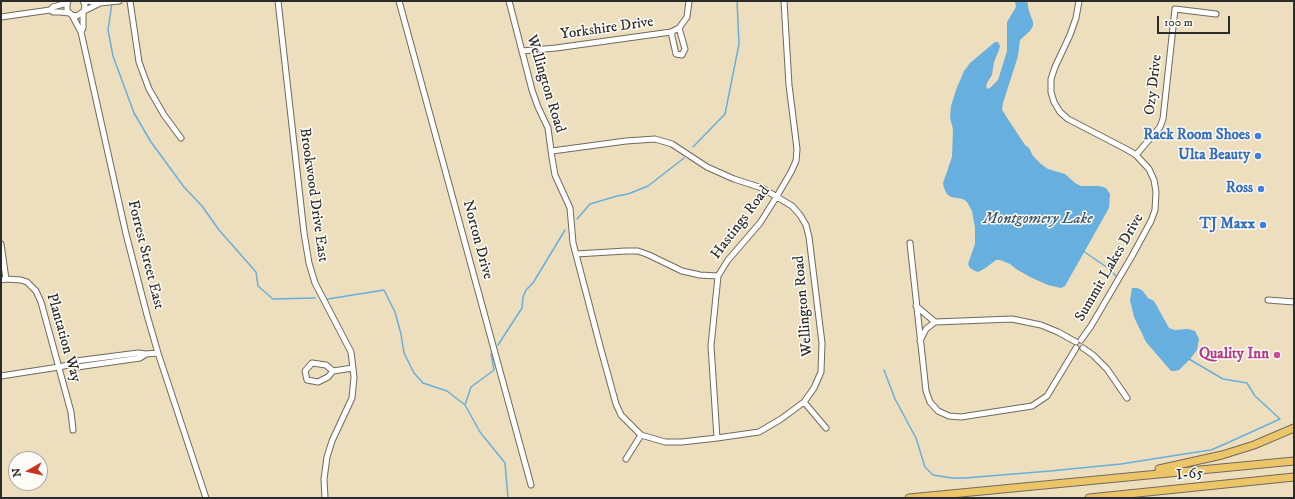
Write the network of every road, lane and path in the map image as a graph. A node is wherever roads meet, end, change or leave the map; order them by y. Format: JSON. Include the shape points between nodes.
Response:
{"nodes":[{"id":1,"x":83,"y":1,"type":"edge"},
{"id":2,"x":87,"y":1,"type":"edge"},
{"id":3,"x":120,"y":1,"type":"edge"},
{"id":4,"x":130,"y":1,"type":"edge"},
{"id":5,"x":278,"y":1,"type":"edge"},
{"id":6,"x":399,"y":1,"type":"edge"},
{"id":7,"x":509,"y":1,"type":"edge"},
{"id":8,"x":690,"y":1,"type":"edge"},
{"id":9,"x":784,"y":1,"type":"edge"},
{"id":10,"x":1079,"y":1,"type":"edge"},
{"id":11,"x":68,"y":2,"type":"edge"},
{"id":12,"x":100,"y":3,"type":"junction"},
{"id":13,"x":50,"y":10,"type":"junction"},
{"id":14,"x":84,"y":12,"type":"junction"},
{"id":15,"x":70,"y":14,"type":"junction"},
{"id":16,"x":1216,"y":14,"type":"dead end"},
{"id":17,"x":1,"y":17,"type":"edge"},
{"id":18,"x":679,"y":28,"type":"junction"},
{"id":19,"x":81,"y":32,"type":"junction"},
{"id":20,"x":671,"y":32,"type":"junction"},
{"id":21,"x":522,"y":51,"type":"junction"},
{"id":22,"x":181,"y":138,"type":"dead end"},
{"id":23,"x":552,"y":151,"type":"junction"},
{"id":24,"x":1136,"y":155,"type":"junction"},
{"id":25,"x":778,"y":196,"type":"junction"},
{"id":26,"x":910,"y":243,"type":"dead end"},
{"id":27,"x":1,"y":244,"type":"edge"},
{"id":28,"x":576,"y":254,"type":"junction"},
{"id":29,"x":718,"y":276,"type":"junction"},
{"id":30,"x":4,"y":280,"type":"edge"},
{"id":31,"x":1268,"y":300,"type":"dead end"},
{"id":32,"x":1294,"y":302,"type":"edge"},
{"id":33,"x":916,"y":306,"type":"junction"},
{"id":34,"x":935,"y":322,"type":"junction"},
{"id":35,"x":1082,"y":340,"type":"junction"},
{"id":36,"x":920,"y":342,"type":"junction"},
{"id":37,"x":1076,"y":345,"type":"junction"},
{"id":38,"x":1083,"y":348,"type":"junction"},
{"id":39,"x":158,"y":353,"type":"junction"},
{"id":40,"x":59,"y":367,"type":"junction"},
{"id":41,"x":353,"y":368,"type":"junction"},
{"id":42,"x":333,"y":371,"type":"junction"},
{"id":43,"x":1,"y":376,"type":"edge"},
{"id":44,"x":1127,"y":398,"type":"dead end"},
{"id":45,"x":804,"y":402,"type":"junction"},
{"id":46,"x":826,"y":428,"type":"dead end"},
{"id":47,"x":1294,"y":428,"type":"edge"},
{"id":48,"x":73,"y":430,"type":"dead end"},
{"id":49,"x":641,"y":435,"type":"junction"},
{"id":50,"x":717,"y":438,"type":"junction"},
{"id":51,"x":626,"y":459,"type":"dead end"},
{"id":52,"x":1294,"y":461,"type":"edge"},
{"id":53,"x":1134,"y":475,"type":"junction"},
{"id":54,"x":1294,"y":477,"type":"edge"},
{"id":55,"x":531,"y":485,"type":"dead end"},
{"id":56,"x":206,"y":498,"type":"edge"},
{"id":57,"x":326,"y":498,"type":"edge"},
{"id":58,"x":909,"y":498,"type":"edge"},
{"id":59,"x":1089,"y":498,"type":"edge"}],
"edges":[{"from":1,"to":14,"type":"street"},
{"from":2,"to":12,"type":"street"},
{"from":3,"to":12,"type":"street"},
{"from":4,"to":22,"type":"street","via":[[139,62],[148,90]]},
{"from":5,"to":41,"type":"street","name":"Brookwood Drive East","via":[[309,263],[315,284],[351,352]]},
{"from":6,"to":55,"type":"street","name":"Norton Drive"},
{"from":7,"to":21,"type":"street","name":"Wellington Road"},
{"from":8,"to":18,"type":"street","via":[[687,18]]},
{"from":9,"to":25,"type":"street","name":"Hastings Road","via":[[789,85],[797,149],[792,172]]},
{"from":10,"to":24,"type":"street","name":"Summit Lakes Drive","via":[[1070,35],[1051,78],[1054,102],[1068,119]]},
{"from":11,"to":13,"type":"street"},
{"from":11,"to":15,"type":"street","name":"Forrest Street East","via":[[66,8]]},
{"from":12,"to":14,"type":"street"},
{"from":13,"to":15,"type":"street"},
{"from":13,"to":17,"type":"street"},
{"from":14,"to":15,"type":"street","via":[[78,16]]},
{"from":14,"to":19,"type":"street"},
{"from":15,"to":19,"type":"street","name":"Forrest Street East"},
{"from":16,"to":24,"type":"street","name":"Ozy Drive","via":[[1175,9],[1163,119],[1160,127]]},
{"from":18,"to":20,"type":"street","name":"Yorkshire Drive"},
{"from":18,"to":20,"type":"street","name":"Yorkshire Drive","via":[[685,49],[682,55],[676,54]]},
{"from":19,"to":39,"type":"street","name":"Forrest Street East","via":[[126,234]]},
{"from":20,"to":21,"type":"street","name":"Yorkshire Drive"},
{"from":21,"to":23,"type":"street","name":"Wellington Road","via":[[536,101],[548,128]]},
{"from":23,"to":25,"type":"street","name":"Wellington Road","via":[[626,140],[655,139],[672,144],[707,167]]},
{"from":23,"to":28,"type":"street","name":"Wellington Road","via":[[555,175],[570,208]]},
{"from":24,"to":35,"type":"street","name":"Summit Lakes Drive","via":[[1149,169],[1154,180],[1155,210],[1132,256]]},
{"from":25,"to":29,"type":"street","name":"Hastings Road"},
{"from":25,"to":45,"type":"street","name":"Wellington Road","via":[[792,206],[806,225],[812,254],[822,343],[821,372]]},
{"from":26,"to":33,"type":"street"},
{"from":27,"to":30,"type":"street"},
{"from":28,"to":29,"type":"street","via":[[638,252],[682,270]]},
{"from":28,"to":49,"type":"street","name":"Wellington Road","via":[[616,404],[621,415]]},
{"from":29,"to":50,"type":"street","name":"Hastings Road","via":[[711,334]]},
{"from":30,"to":40,"type":"street","name":"Plantation Way","via":[[27,282],[36,291]]},
{"from":31,"to":32,"type":"street"},
{"from":33,"to":34,"type":"street"},
{"from":33,"to":36,"type":"street"},
{"from":34,"to":36,"type":"street","via":[[926,329]]},
{"from":34,"to":37,"type":"street","via":[[1012,319],[1042,325],[1058,332]]},
{"from":35,"to":37,"type":"street"},
{"from":35,"to":38,"type":"street"},
{"from":36,"to":37,"type":"street","via":[[926,391],[930,402],[938,411],[949,416],[961,417],[1032,406],[1042,400],[1054,386]]},
{"from":37,"to":38,"type":"street"},
{"from":38,"to":44,"type":"street","via":[[1107,369]]},
{"from":39,"to":40,"type":"street","via":[[146,354],[140,358]]},
{"from":39,"to":56,"type":"street","name":"Forrest Street East"},
{"from":40,"to":43,"type":"street"},
{"from":40,"to":48,"type":"street","name":"Plantation Way"},
{"from":41,"to":42,"type":"street"},
{"from":41,"to":57,"type":"street","name":"Brookwood Drive East","via":[[352,398],[327,457],[324,479]]},
{"from":42,"to":42,"type":"street","via":[[326,365],[312,363],[305,371],[307,380],[318,382]]},
{"from":45,"to":46,"type":"street"},
{"from":45,"to":50,"type":"street","name":"Wellington Road","via":[[759,432]]},
{"from":47,"to":53,"type":"highway","via":[[1222,455]]},
{"from":49,"to":50,"type":"street","name":"Wellington Road","via":[[666,442]]},
{"from":49,"to":51,"type":"street"},
{"from":52,"to":53,"type":"highway"},
{"from":53,"to":58,"type":"highway"},
{"from":54,"to":59,"type":"highway","name":"I-65"}]}
